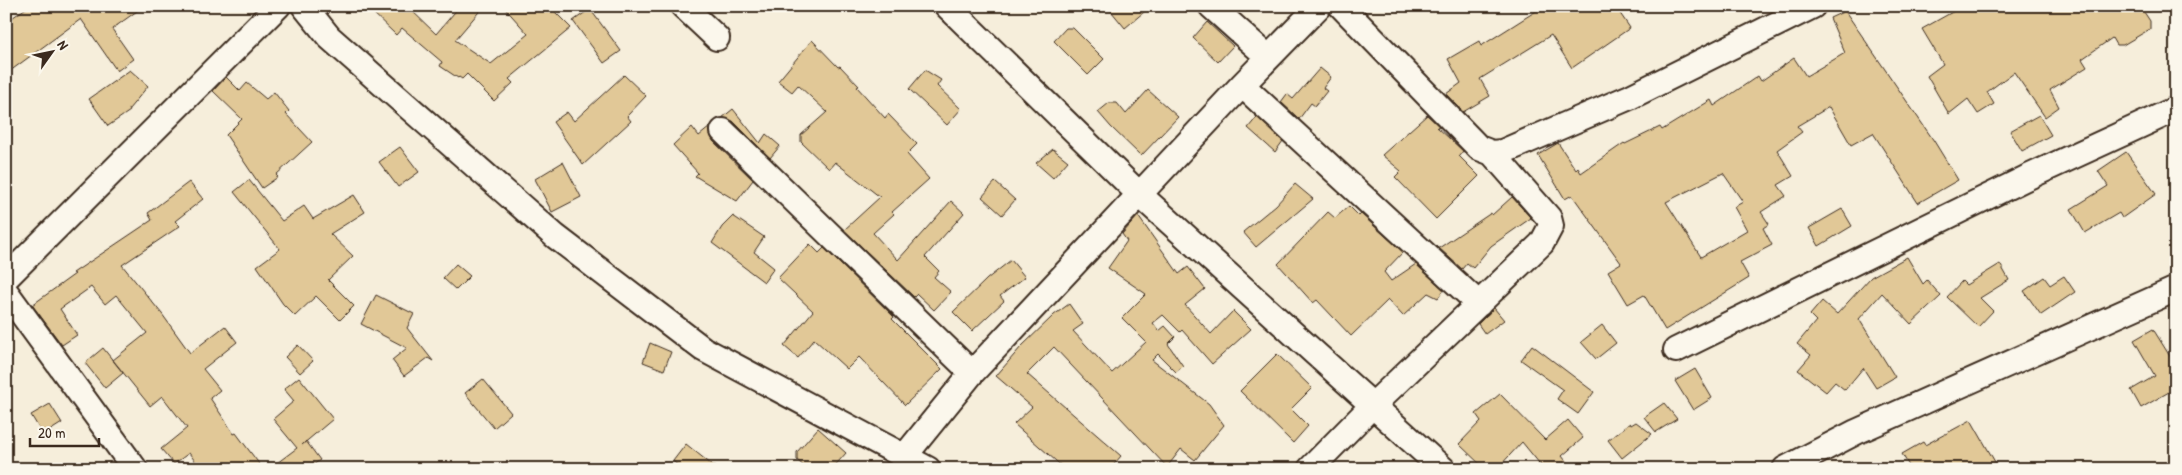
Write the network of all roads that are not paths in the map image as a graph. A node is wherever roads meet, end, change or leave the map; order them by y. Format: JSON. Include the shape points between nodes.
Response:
{"nodes":[{"id":1,"x":278,"y":6,"type":"edge"},
{"id":2,"x":304,"y":6,"type":"edge"},
{"id":3,"x":683,"y":6,"type":"edge"},
{"id":4,"x":947,"y":6,"type":"edge"},
{"id":5,"x":1211,"y":6,"type":"edge"},
{"id":6,"x":1318,"y":6,"type":"edge"},
{"id":7,"x":1341,"y":6,"type":"edge"},
{"id":8,"x":1813,"y":6,"type":"edge"},
{"id":9,"x":717,"y":38,"type":"dead end"},
{"id":10,"x":1268,"y":57,"type":"junction"},
{"id":11,"x":1242,"y":85,"type":"junction"},
{"id":12,"x":2176,"y":109,"type":"edge"},
{"id":13,"x":723,"y":131,"type":"dead end"},
{"id":14,"x":1492,"y":153,"type":"junction"},
{"id":15,"x":1140,"y":195,"type":"junction"},
{"id":16,"x":6,"y":278,"type":"edge"},
{"id":17,"x":2176,"y":289,"type":"edge"},
{"id":18,"x":6,"y":292,"type":"edge"},
{"id":19,"x":1479,"y":304,"type":"junction"},
{"id":20,"x":1676,"y":350,"type":"dead end"},
{"id":21,"x":972,"y":373,"type":"junction"},
{"id":22,"x":1373,"y":405,"type":"junction"},
{"id":23,"x":904,"y":457,"type":"junction"},
{"id":24,"x":134,"y":469,"type":"edge"},
{"id":25,"x":928,"y":469,"type":"edge"},
{"id":26,"x":1310,"y":469,"type":"edge"},
{"id":27,"x":1443,"y":469,"type":"edge"},
{"id":28,"x":1785,"y":469,"type":"edge"}],
"edges":[{"from":1,"to":16,"type":"street"},
{"from":2,"to":23,"type":"street","via":[[329,37],[555,236],[703,350]]},
{"from":3,"to":9,"type":"street"},
{"from":4,"to":15,"type":"street"},
{"from":5,"to":10,"type":"street"},
{"from":6,"to":10,"type":"street"},
{"from":7,"to":14,"type":"street","via":[[1479,148]]},
{"from":8,"to":14,"type":"street","via":[[1630,97],[1502,152]]},
{"from":10,"to":11,"type":"street"},
{"from":11,"to":15,"type":"street"},
{"from":11,"to":19,"type":"street"},
{"from":12,"to":20,"type":"street","via":[[2026,178]]},
{"from":13,"to":21,"type":"street"},
{"from":14,"to":19,"type":"street","via":[[1549,218],[1551,226],[1542,243]]},
{"from":15,"to":21,"type":"street"},
{"from":15,"to":22,"type":"street"},
{"from":17,"to":28,"type":"street","via":[[1856,432]]},
{"from":18,"to":24,"type":"street"},
{"from":19,"to":22,"type":"street"},
{"from":21,"to":23,"type":"street"},
{"from":22,"to":26,"type":"street"},
{"from":22,"to":27,"type":"street"},
{"from":23,"to":25,"type":"street"}]}
